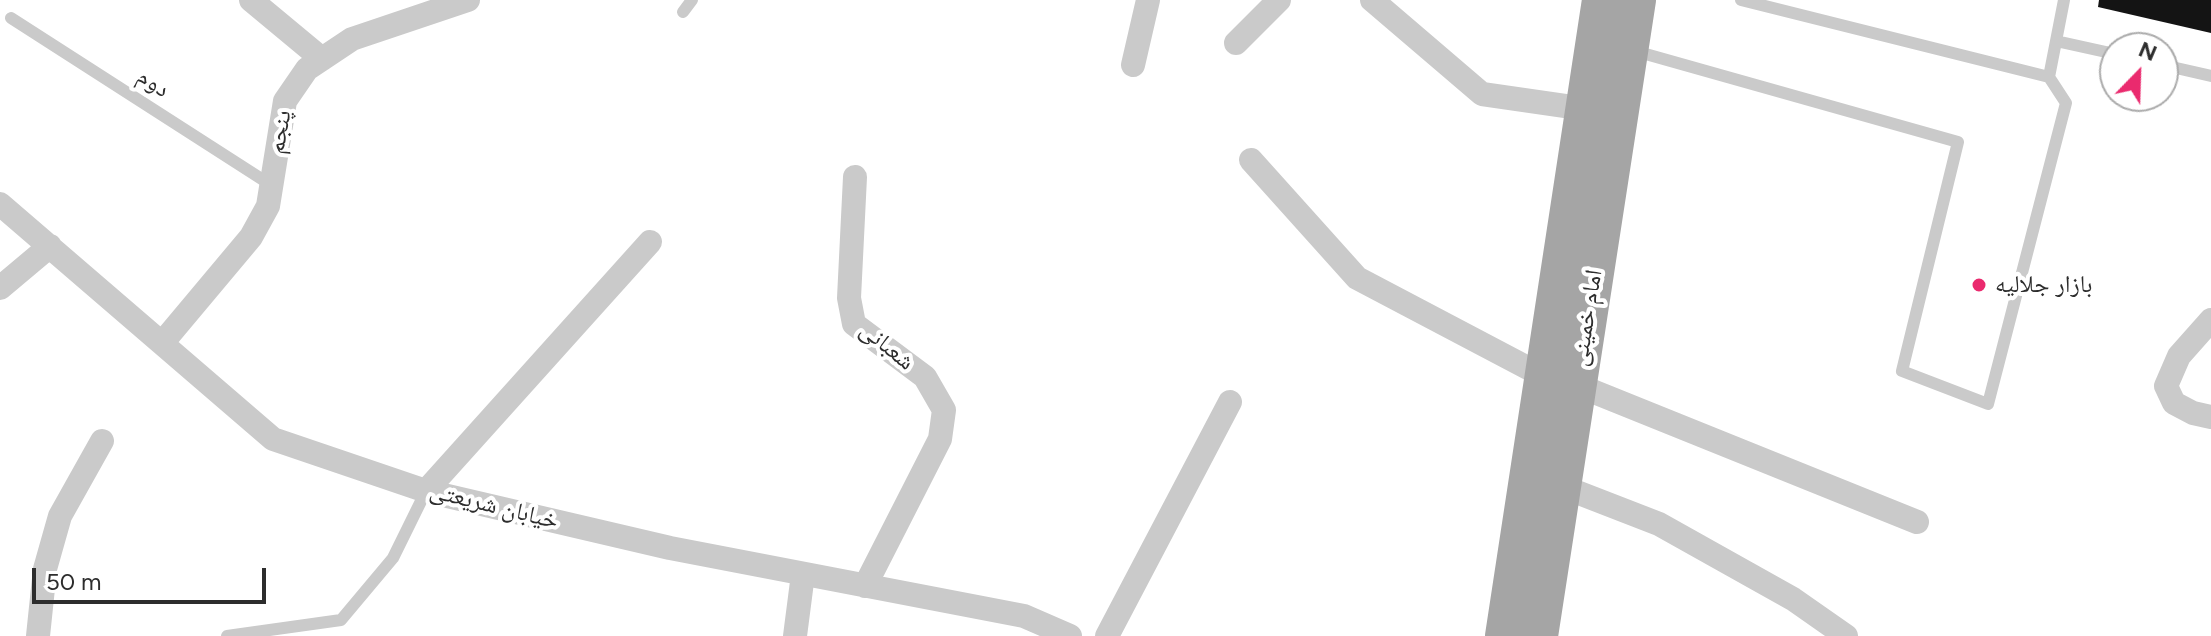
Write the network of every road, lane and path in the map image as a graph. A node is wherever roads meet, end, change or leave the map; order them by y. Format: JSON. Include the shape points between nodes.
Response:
{"nodes":[{"id":1,"x":251,"y":0,"type":"edge"},
{"id":2,"x":468,"y":0,"type":"edge"},
{"id":3,"x":692,"y":0,"type":"edge"},
{"id":4,"x":1148,"y":0,"type":"edge"},
{"id":5,"x":1279,"y":0,"type":"edge"},
{"id":6,"x":1372,"y":0,"type":"edge"},
{"id":7,"x":1602,"y":0,"type":"edge"},
{"id":8,"x":1636,"y":0,"type":"edge"},
{"id":9,"x":1741,"y":0,"type":"edge"},
{"id":10,"x":2064,"y":0,"type":"edge"},
{"id":11,"x":683,"y":12,"type":"dead end"},
{"id":12,"x":11,"y":18,"type":"dead end"},
{"id":13,"x":2056,"y":41,"type":"junction"},
{"id":14,"x":1236,"y":43,"type":"dead end"},
{"id":15,"x":1628,"y":49,"type":"junction"},
{"id":16,"x":2099,"y":50,"type":"edge"},
{"id":17,"x":322,"y":59,"type":"junction"},
{"id":18,"x":1133,"y":65,"type":"dead end"},
{"id":19,"x":2179,"y":69,"type":"edge"},
{"id":20,"x":2211,"y":76,"type":"edge"},
{"id":21,"x":2049,"y":77,"type":"junction"},
{"id":22,"x":1586,"y":109,"type":"junction"},
{"id":23,"x":1251,"y":160,"type":"dead end"},
{"id":24,"x":855,"y":177,"type":"dead end"},
{"id":25,"x":271,"y":185,"type":"junction"},
{"id":26,"x":0,"y":204,"type":"edge"},
{"id":27,"x":650,"y":242,"type":"dead end"},
{"id":28,"x":50,"y":246,"type":"junction"},
{"id":29,"x":0,"y":288,"type":"edge"},
{"id":30,"x":2211,"y":320,"type":"edge"},
{"id":31,"x":163,"y":342,"type":"junction"},
{"id":32,"x":1561,"y":381,"type":"junction"},
{"id":33,"x":1230,"y":402,"type":"dead end"},
{"id":34,"x":2211,"y":417,"type":"edge"},
{"id":35,"x":102,"y":441,"type":"dead end"},
{"id":36,"x":1561,"y":486,"type":"junction"},
{"id":37,"x":426,"y":491,"type":"junction"},
{"id":38,"x":1917,"y":522,"type":"dead end"},
{"id":39,"x":803,"y":574,"type":"junction"},
{"id":40,"x":865,"y":586,"type":"junction"},
{"id":41,"x":1062,"y":634,"type":"edge"},
{"id":42,"x":38,"y":636,"type":"edge"},
{"id":43,"x":227,"y":636,"type":"edge"},
{"id":44,"x":795,"y":636,"type":"edge"},
{"id":45,"x":1107,"y":636,"type":"edge"},
{"id":46,"x":1505,"y":636,"type":"edge"},
{"id":47,"x":1538,"y":636,"type":"edge"},
{"id":48,"x":1846,"y":636,"type":"edge"}],
"edges":[{"from":1,"to":17,"type":"street"},
{"from":2,"to":17,"type":"street","name":"پنجم","via":[[352,39]]},
{"from":3,"to":11,"type":"lane"},
{"from":4,"to":18,"type":"street"},
{"from":5,"to":14,"type":"street"},
{"from":6,"to":22,"type":"street","via":[[1482,94]]},
{"from":7,"to":22,"type":"main road","name":"امام خمینی"},
{"from":8,"to":15,"type":"main road","name":"امام خمینی"},
{"from":9,"to":21,"type":"lane"},
{"from":10,"to":13,"type":"lane"},
{"from":12,"to":25,"type":"lane","name":"دوم"},
{"from":13,"to":16,"type":"lane"},
{"from":13,"to":21,"type":"lane"},
{"from":15,"to":21,"type":"lane","via":[[1958,142],[1902,371],[1988,404],[2066,103]]},
{"from":15,"to":32,"type":"main road","name":"امام خمینی"},
{"from":17,"to":25,"type":"street","name":"پنجم","via":[[307,69],[285,101]]},
{"from":19,"to":20,"type":"lane"},
{"from":22,"to":32,"type":"main road","name":"امام خمینی"},
{"from":23,"to":32,"type":"street","via":[[1357,278]]},
{"from":24,"to":40,"type":"street","name":"شعبانی","via":[[849,298],[854,324],[925,377],[944,410],[940,439]]},
{"from":25,"to":31,"type":"street","name":"پنجم","via":[[268,206],[251,237]]},
{"from":26,"to":28,"type":"street","name":"خیابان شریعتی"},
{"from":27,"to":37,"type":"street"},
{"from":28,"to":29,"type":"street"},
{"from":28,"to":31,"type":"street","name":"خیابان شریعتی"},
{"from":30,"to":34,"type":"street","via":[[2179,356],[2166,386],[2174,403]]},
{"from":31,"to":37,"type":"street","name":"خیابان شریعتی","via":[[273,439]]},
{"from":32,"to":36,"type":"main road","name":"امام خمینی"},
{"from":32,"to":38,"type":"street"},
{"from":32,"to":46,"type":"main road","name":"امام خمینی"},
{"from":33,"to":45,"type":"street"},
{"from":35,"to":42,"type":"street","via":[[60,516],[45,569]]},
{"from":36,"to":47,"type":"main road","name":"امام خمینی"},
{"from":36,"to":48,"type":"street","via":[[1659,524],[1793,599]]},
{"from":37,"to":39,"type":"street","name":"خیابان شریعتی"},
{"from":37,"to":43,"type":"lane","via":[[393,558],[341,620]]},
{"from":39,"to":40,"type":"street","name":"خیابان شریعتی"},
{"from":39,"to":44,"type":"street"},
{"from":40,"to":41,"type":"street","name":"خیابان شریعتی","via":[[1024,616]]}]}
